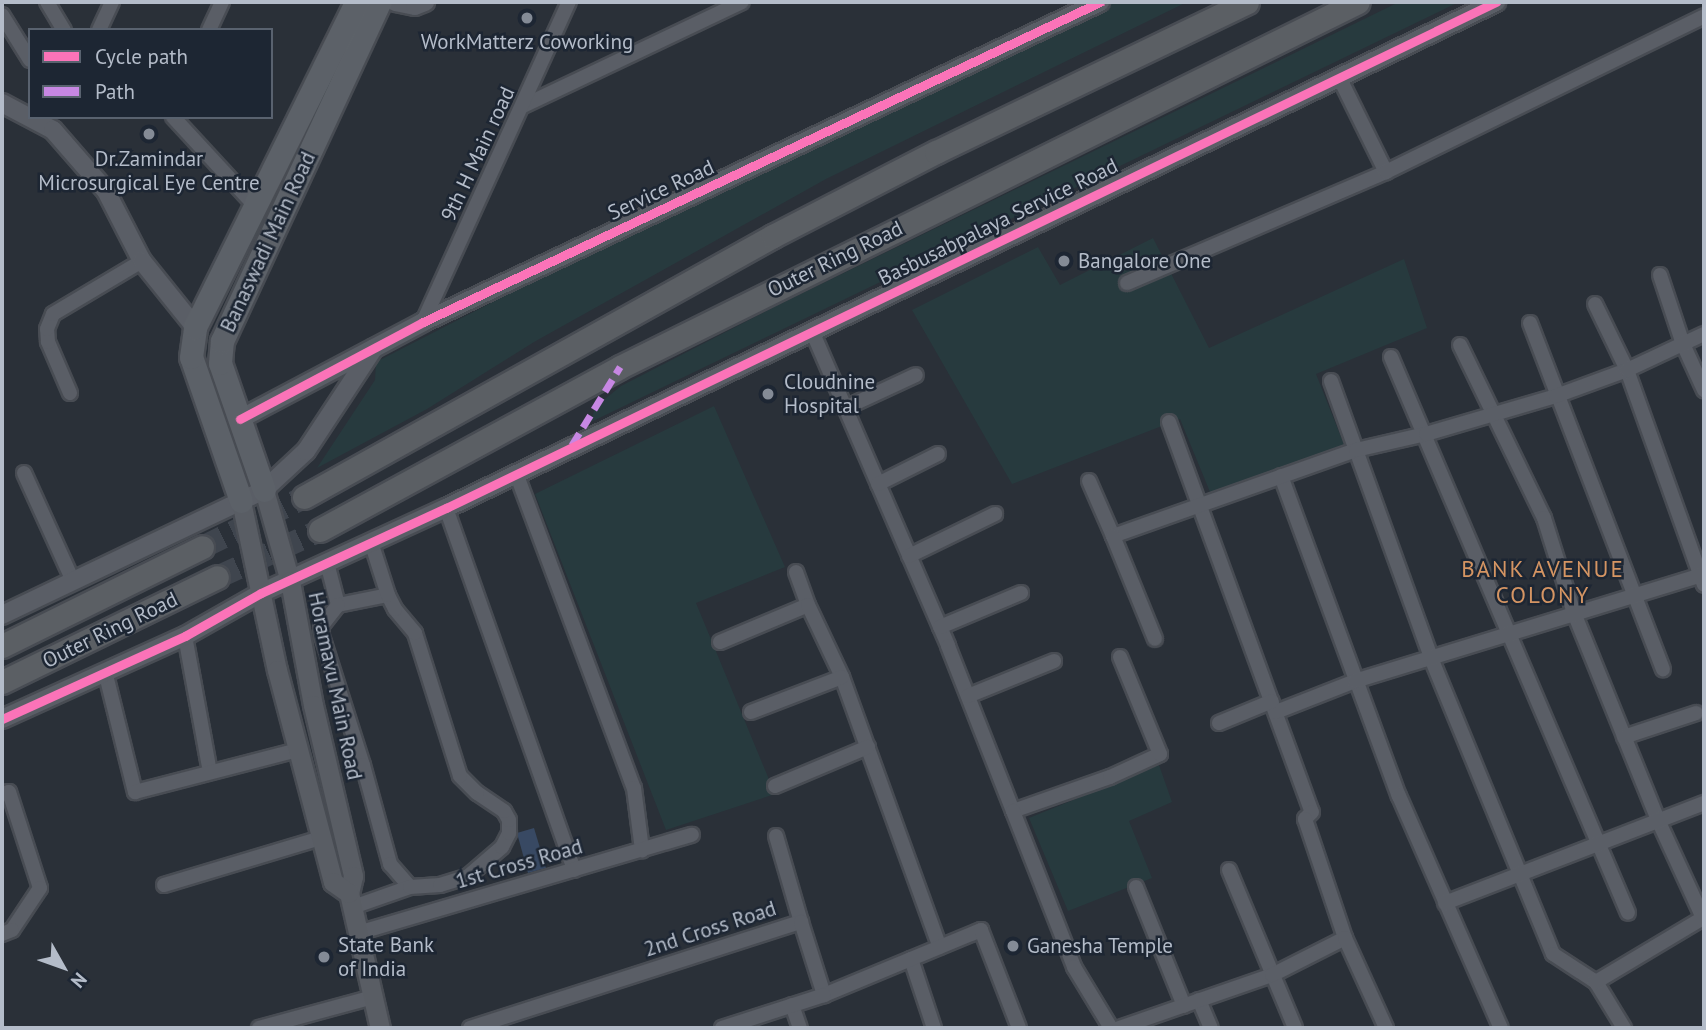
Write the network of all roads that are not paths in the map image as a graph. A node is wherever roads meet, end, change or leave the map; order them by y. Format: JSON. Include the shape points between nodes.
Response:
{"nodes":[{"id":1,"x":47,"y":2,"type":"edge"},
{"id":2,"x":112,"y":2,"type":"edge"},
{"id":3,"x":222,"y":2,"type":"edge"},
{"id":4,"x":356,"y":2,"type":"edge"},
{"id":5,"x":379,"y":2,"type":"edge"},
{"id":6,"x":395,"y":2,"type":"edge"},
{"id":7,"x":425,"y":2,"type":"edge"},
{"id":8,"x":569,"y":2,"type":"edge"},
{"id":9,"x":742,"y":2,"type":"edge"},
{"id":10,"x":1100,"y":2,"type":"edge"},
{"id":11,"x":1247,"y":2,"type":"edge"},
{"id":12,"x":1358,"y":2,"type":"edge"},
{"id":13,"x":1496,"y":2,"type":"edge"},
{"id":14,"x":2,"y":15,"type":"edge"},
{"id":15,"x":1704,"y":16,"type":"edge"},
{"id":16,"x":63,"y":28,"type":"edge"},
{"id":17,"x":102,"y":28,"type":"edge"},
{"id":18,"x":210,"y":28,"type":"edge"},
{"id":19,"x":28,"y":57,"type":"edge"},
{"id":20,"x":1339,"y":77,"type":"junction"},
{"id":21,"x":2,"y":103,"type":"edge"},
{"id":22,"x":523,"y":106,"type":"junction"},
{"id":23,"x":28,"y":113,"type":"edge"},
{"id":24,"x":175,"y":119,"type":"edge"},
{"id":25,"x":56,"y":124,"type":"edge"},
{"id":26,"x":1386,"y":172,"type":"junction"},
{"id":27,"x":255,"y":206,"type":"junction"},
{"id":28,"x":142,"y":261,"type":"junction"},
{"id":29,"x":1660,"y":275,"type":"dead end"},
{"id":30,"x":1127,"y":283,"type":"dead end"},
{"id":31,"x":1595,"y":304,"type":"dead end"},
{"id":32,"x":423,"y":322,"type":"junction"},
{"id":33,"x":1530,"y":323,"type":"dead end"},
{"id":34,"x":195,"y":327,"type":"junction"},
{"id":35,"x":812,"y":331,"type":"junction"},
{"id":36,"x":1704,"y":334,"type":"edge"},
{"id":37,"x":1683,"y":344,"type":"junction"},
{"id":38,"x":1460,"y":345,"type":"dead end"},
{"id":39,"x":374,"y":348,"type":"junction"},
{"id":40,"x":1391,"y":356,"type":"dead end"},
{"id":41,"x":1627,"y":370,"type":"junction"},
{"id":42,"x":916,"y":375,"type":"dead end"},
{"id":43,"x":1331,"y":381,"type":"dead end"},
{"id":44,"x":1704,"y":390,"type":"edge"},
{"id":45,"x":70,"y":393,"type":"dead end"},
{"id":46,"x":1556,"y":396,"type":"junction"},
{"id":47,"x":845,"y":408,"type":"junction"},
{"id":48,"x":1492,"y":416,"type":"junction"},
{"id":49,"x":240,"y":419,"type":"junction"},
{"id":50,"x":1169,"y":422,"type":"dead end"},
{"id":51,"x":1426,"y":434,"type":"junction"},
{"id":52,"x":1356,"y":450,"type":"junction"},
{"id":53,"x":938,"y":454,"type":"dead end"},
{"id":54,"x":516,"y":472,"type":"junction"},
{"id":55,"x":24,"y":473,"type":"dead end"},
{"id":56,"x":1281,"y":476,"type":"junction"},
{"id":57,"x":1089,"y":481,"type":"dead end"},
{"id":58,"x":878,"y":484,"type":"junction"},
{"id":59,"x":264,"y":490,"type":"junction"},
{"id":60,"x":304,"y":496,"type":"tunnel mouth"},
{"id":61,"x":241,"y":501,"type":"junction"},
{"id":62,"x":1199,"y":505,"type":"junction"},
{"id":63,"x":446,"y":508,"type":"junction"},
{"id":64,"x":995,"y":514,"type":"dead end"},
{"id":65,"x":320,"y":530,"type":"tunnel mouth"},
{"id":66,"x":1113,"y":536,"type":"junction"},
{"id":67,"x":371,"y":542,"type":"junction"},
{"id":68,"x":202,"y":547,"type":"tunnel mouth"},
{"id":69,"x":909,"y":556,"type":"junction"},
{"id":70,"x":327,"y":563,"type":"junction"},
{"id":71,"x":796,"y":572,"type":"dead end"},
{"id":72,"x":217,"y":578,"type":"tunnel mouth"},
{"id":73,"x":1703,"y":578,"type":"edge"},
{"id":74,"x":289,"y":580,"type":"junction"},
{"id":75,"x":73,"y":581,"type":"junction"},
{"id":76,"x":261,"y":593,"type":"junction"},
{"id":77,"x":1021,"y":593,"type":"dead end"},
{"id":78,"x":388,"y":595,"type":"junction"},
{"id":79,"x":1636,"y":596,"type":"junction"},
{"id":80,"x":338,"y":605,"type":"junction"},
{"id":81,"x":808,"y":605,"type":"junction"},
{"id":82,"x":1574,"y":613,"type":"junction"},
{"id":83,"x":2,"y":615,"type":"edge"},
{"id":84,"x":940,"y":627,"type":"junction"},
{"id":85,"x":1507,"y":634,"type":"junction"},
{"id":86,"x":185,"y":636,"type":"junction"},
{"id":87,"x":1155,"y":639,"type":"dead end"},
{"id":88,"x":720,"y":642,"type":"dead end"},
{"id":89,"x":2,"y":646,"type":"edge"},
{"id":90,"x":1120,"y":657,"type":"dead end"},
{"id":91,"x":1431,"y":658,"type":"junction"},
{"id":92,"x":1054,"y":661,"type":"dead end"},
{"id":93,"x":1663,"y":669,"type":"dead end"},
{"id":94,"x":104,"y":671,"type":"junction"},
{"id":95,"x":842,"y":677,"type":"junction"},
{"id":96,"x":1355,"y":681,"type":"junction"},
{"id":97,"x":2,"y":682,"type":"edge"},
{"id":98,"x":968,"y":696,"type":"junction"},
{"id":99,"x":1274,"y":707,"type":"junction"},
{"id":100,"x":751,"y":712,"type":"dead end"},
{"id":101,"x":1696,"y":713,"type":"dead end"},
{"id":102,"x":2,"y":719,"type":"edge"},
{"id":103,"x":1219,"y":723,"type":"dead end"},
{"id":104,"x":1625,"y":737,"type":"junction"},
{"id":105,"x":868,"y":747,"type":"junction"},
{"id":106,"x":297,"y":750,"type":"junction"},
{"id":107,"x":210,"y":772,"type":"junction"},
{"id":108,"x":775,"y":786,"type":"dead end"},
{"id":109,"x":2,"y":794,"type":"edge"},
{"id":110,"x":1704,"y":803,"type":"edge"},
{"id":111,"x":1013,"y":811,"type":"junction"},
{"id":112,"x":1658,"y":820,"type":"junction"},
{"id":113,"x":692,"y":835,"type":"dead end"},
{"id":114,"x":776,"y":836,"type":"dead end"},
{"id":115,"x":321,"y":838,"type":"junction"},
{"id":116,"x":1597,"y":844,"type":"junction"},
{"id":117,"x":642,"y":850,"type":"junction"},
{"id":118,"x":573,"y":870,"type":"junction"},
{"id":119,"x":1229,"y":870,"type":"dead end"},
{"id":120,"x":1520,"y":876,"type":"junction"},
{"id":121,"x":164,"y":885,"type":"dead end"},
{"id":122,"x":410,"y":887,"type":"junction"},
{"id":123,"x":1136,"y":887,"type":"dead end"},
{"id":124,"x":351,"y":900,"type":"junction"},
{"id":125,"x":1445,"y":903,"type":"junction"},
{"id":126,"x":1628,"y":913,"type":"dead end"},
{"id":127,"x":1704,"y":919,"type":"edge"},
{"id":128,"x":801,"y":922,"type":"junction"},
{"id":129,"x":358,"y":933,"type":"junction"},
{"id":130,"x":2,"y":934,"type":"edge"},
{"id":131,"x":1345,"y":938,"type":"junction"},
{"id":132,"x":940,"y":947,"type":"junction"},
{"id":133,"x":911,"y":959,"type":"junction"},
{"id":134,"x":1272,"y":975,"type":"junction"},
{"id":135,"x":1596,"y":982,"type":"junction"},
{"id":136,"x":824,"y":995,"type":"junction"},
{"id":137,"x":373,"y":997,"type":"junction"},
{"id":138,"x":1199,"y":1000,"type":"junction"},
{"id":139,"x":792,"y":1005,"type":"junction"},
{"id":140,"x":1184,"y":1006,"type":"junction"},
{"id":141,"x":259,"y":1028,"type":"edge"},
{"id":142,"x":380,"y":1028,"type":"edge"},
{"id":143,"x":470,"y":1028,"type":"edge"},
{"id":144,"x":722,"y":1028,"type":"edge"},
{"id":145,"x":800,"y":1028,"type":"edge"},
{"id":146,"x":934,"y":1028,"type":"edge"},
{"id":147,"x":1019,"y":1028,"type":"edge"},
{"id":148,"x":1111,"y":1028,"type":"edge"},
{"id":149,"x":1119,"y":1028,"type":"edge"},
{"id":150,"x":1210,"y":1028,"type":"edge"},
{"id":151,"x":1295,"y":1028,"type":"edge"},
{"id":152,"x":1385,"y":1028,"type":"edge"},
{"id":153,"x":1501,"y":1028,"type":"edge"},
{"id":154,"x":1624,"y":1028,"type":"edge"}],
"edges":[{"from":1,"to":16,"type":"street"},
{"from":2,"to":17,"type":"street"},
{"from":3,"to":18,"type":"street"},
{"from":4,"to":27,"type":"main road","name":"Banaswadi Main Road"},
{"from":5,"to":49,"type":"main road","name":"Banaswadi Main Road","via":[[222,341],[220,363]]},
{"from":6,"to":7,"type":"street","via":[[415,6]]},
{"from":8,"to":22,"type":"street","name":"9th H Main road"},
{"from":9,"to":22,"type":"street"},
{"from":10,"to":32,"type":"street","name":"Service Road"},
{"from":11,"to":60,"type":"highway","via":[[808,218]]},
{"from":12,"to":65,"type":"highway","name":"Outer Ring Road","via":[[609,373]]},
{"from":13,"to":20,"type":"street","name":"Basbusabpalaya Service Road"},
{"from":14,"to":19,"type":"street"},
{"from":15,"to":26,"type":"street"},
{"from":20,"to":26,"type":"street"},
{"from":20,"to":35,"type":"street","name":"Basbusabpalaya Service Road"},
{"from":21,"to":23,"type":"street"},
{"from":22,"to":32,"type":"street","name":"9th H Main road"},
{"from":24,"to":27,"type":"street"},
{"from":25,"to":28,"type":"street","via":[[106,191]]},
{"from":26,"to":30,"type":"street"},
{"from":27,"to":34,"type":"main road","name":"Banaswadi Main Road"},
{"from":28,"to":34,"type":"street"},
{"from":28,"to":45,"type":"street","via":[[53,314],[48,342]]},
{"from":29,"to":37,"type":"street"},
{"from":31,"to":41,"type":"street"},
{"from":32,"to":39,"type":"street","name":"Service Road"},
{"from":33,"to":46,"type":"street"},
{"from":34,"to":61,"type":"main road","name":"Banaswadi Main Road","via":[[191,357]]},
{"from":35,"to":47,"type":"street"},
{"from":35,"to":54,"type":"street","name":"Basbusabpalaya Service Road"},
{"from":36,"to":37,"type":"street"},
{"from":37,"to":41,"type":"street"},
{"from":37,"to":44,"type":"street"},
{"from":38,"to":48,"type":"street"},
{"from":39,"to":49,"type":"street","name":"Service Road"},
{"from":39,"to":59,"type":"street","via":[[306,451]]},
{"from":40,"to":51,"type":"street"},
{"from":41,"to":46,"type":"street"},
{"from":41,"to":73,"type":"street"},
{"from":42,"to":47,"type":"street"},
{"from":43,"to":52,"type":"street"},
{"from":46,"to":48,"type":"street"},
{"from":46,"to":79,"type":"street"},
{"from":47,"to":58,"type":"street"},
{"from":48,"to":51,"type":"street"},
{"from":48,"to":82,"type":"street","via":[[1544,518]]},
{"from":49,"to":59,"type":"main road","name":"Banaswadi Main Road"},
{"from":50,"to":62,"type":"street"},
{"from":51,"to":52,"type":"street"},
{"from":51,"to":85,"type":"street"},
{"from":52,"to":56,"type":"street"},
{"from":52,"to":91,"type":"street"},
{"from":53,"to":58,"type":"street"},
{"from":54,"to":63,"type":"street","name":"Basbusabpalaya Service Road"},
{"from":54,"to":117,"type":"street","via":[[634,788]]},
{"from":55,"to":75,"type":"street"},
{"from":56,"to":62,"type":"street"},
{"from":56,"to":96,"type":"street"},
{"from":57,"to":66,"type":"street"},
{"from":58,"to":69,"type":"street"},
{"from":59,"to":61,"type":"street"},
{"from":59,"to":74,"type":"main road","name":"Horamavu Main Road"},
{"from":61,"to":75,"type":"street"},
{"from":61,"to":76,"type":"main road","name":"Horamavu Main Road"},
{"from":62,"to":66,"type":"street"},
{"from":62,"to":99,"type":"street"},
{"from":63,"to":67,"type":"street","name":"Basbusabpalaya Service Road"},
{"from":63,"to":118,"type":"street"},
{"from":64,"to":69,"type":"street"},
{"from":66,"to":87,"type":"street"},
{"from":67,"to":70,"type":"street","name":"Basbusabpalaya Service Road"},
{"from":67,"to":78,"type":"street"},
{"from":68,"to":89,"type":"highway","name":"Outer Ring Road"},
{"from":69,"to":84,"type":"street"},
{"from":70,"to":74,"type":"street","name":"Basbusabpalaya Service Road"},
{"from":70,"to":80,"type":"street"},
{"from":71,"to":81,"type":"street"},
{"from":72,"to":97,"type":"highway","name":"Outer Ring Road"},
{"from":73,"to":79,"type":"street"},
{"from":74,"to":76,"type":"street","name":"Basbusabpalaya Service Road"},
{"from":74,"to":124,"type":"main road","name":"Horamavu Main Road","via":[[353,876]]},
{"from":75,"to":83,"type":"street"},
{"from":76,"to":86,"type":"street","name":"Basbusabpalaya Service Road"},
{"from":76,"to":106,"type":"main road","name":"Horamavu Main Road"},
{"from":77,"to":84,"type":"street"},
{"from":78,"to":80,"type":"street"},
{"from":78,"to":122,"type":"street","via":[[415,633],[460,776],[509,820],[502,847],[473,873],[440,886]]},
{"from":79,"to":82,"type":"street"},
{"from":79,"to":93,"type":"street"},
{"from":80,"to":122,"type":"street","via":[[321,627],[321,636],[390,863]]},
{"from":81,"to":88,"type":"street"},
{"from":81,"to":95,"type":"street"},
{"from":82,"to":85,"type":"street"},
{"from":82,"to":104,"type":"street"},
{"from":84,"to":98,"type":"street"},
{"from":85,"to":91,"type":"street"},
{"from":85,"to":116,"type":"street"},
{"from":86,"to":94,"type":"street","name":"Basbusabpalaya Service Road"},
{"from":86,"to":107,"type":"street"},
{"from":90,"to":111,"type":"street","via":[[1160,754]]},
{"from":91,"to":96,"type":"street"},
{"from":91,"to":120,"type":"street"},
{"from":92,"to":98,"type":"street"},
{"from":94,"to":102,"type":"street","name":"Basbusabpalaya Service Road"},
{"from":94,"to":107,"type":"street","via":[[135,792]]},
{"from":95,"to":100,"type":"street"},
{"from":95,"to":105,"type":"street"},
{"from":96,"to":99,"type":"street"},
{"from":96,"to":125,"type":"street"},
{"from":98,"to":111,"type":"street"},
{"from":99,"to":103,"type":"street"},
{"from":99,"to":131,"type":"street","via":[[1312,812],[1306,819]]},
{"from":101,"to":104,"type":"street"},
{"from":104,"to":112,"type":"street"},
{"from":105,"to":108,"type":"street"},
{"from":105,"to":132,"type":"street"},
{"from":106,"to":107,"type":"street"},
{"from":106,"to":115,"type":"main road","name":"Horamavu Main Road"},
{"from":109,"to":130,"type":"street","via":[[9,792],[40,888],[12,930]]},
{"from":110,"to":112,"type":"street"},
{"from":111,"to":148,"type":"street","via":[[1074,967]]},
{"from":112,"to":116,"type":"street"},
{"from":112,"to":127,"type":"street"},
{"from":113,"to":117,"type":"street","name":"1st Cross Road"},
{"from":114,"to":128,"type":"street"},
{"from":115,"to":121,"type":"street"},
{"from":115,"to":124,"type":"main road","name":"Horamavu Main Road","via":[[333,882]]},
{"from":116,"to":120,"type":"street"},
{"from":116,"to":126,"type":"street"},
{"from":117,"to":118,"type":"street","name":"1st Cross Road"},
{"from":118,"to":129,"type":"street","name":"1st Cross Road"},
{"from":119,"to":134,"type":"street"},
{"from":120,"to":125,"type":"street"},
{"from":120,"to":135,"type":"street","via":[[1553,954]]},
{"from":122,"to":124,"type":"street"},
{"from":123,"to":140,"type":"street"},
{"from":124,"to":129,"type":"main road","name":"Horamavu Main Road"},
{"from":125,"to":153,"type":"street"},
{"from":127,"to":135,"type":"street"},
{"from":128,"to":136,"type":"street","name":"2nd Cross Road"},
{"from":128,"to":143,"type":"street","name":"2nd Cross Road"},
{"from":129,"to":137,"type":"main road","name":"Horamavu Main Road"},
{"from":131,"to":134,"type":"street"},
{"from":131,"to":152,"type":"street"},
{"from":132,"to":133,"type":"street"},
{"from":132,"to":147,"type":"street","via":[[981,930]]},
{"from":133,"to":136,"type":"street"},
{"from":133,"to":146,"type":"street"},
{"from":134,"to":138,"type":"street"},
{"from":134,"to":151,"type":"street"},
{"from":135,"to":154,"type":"street"},
{"from":136,"to":139,"type":"street"},
{"from":137,"to":141,"type":"street"},
{"from":137,"to":142,"type":"main road","name":"Horamavu Main Road"},
{"from":138,"to":140,"type":"street"},
{"from":138,"to":150,"type":"street"},
{"from":139,"to":144,"type":"street"},
{"from":139,"to":145,"type":"street"},
{"from":140,"to":149,"type":"street"}]}
